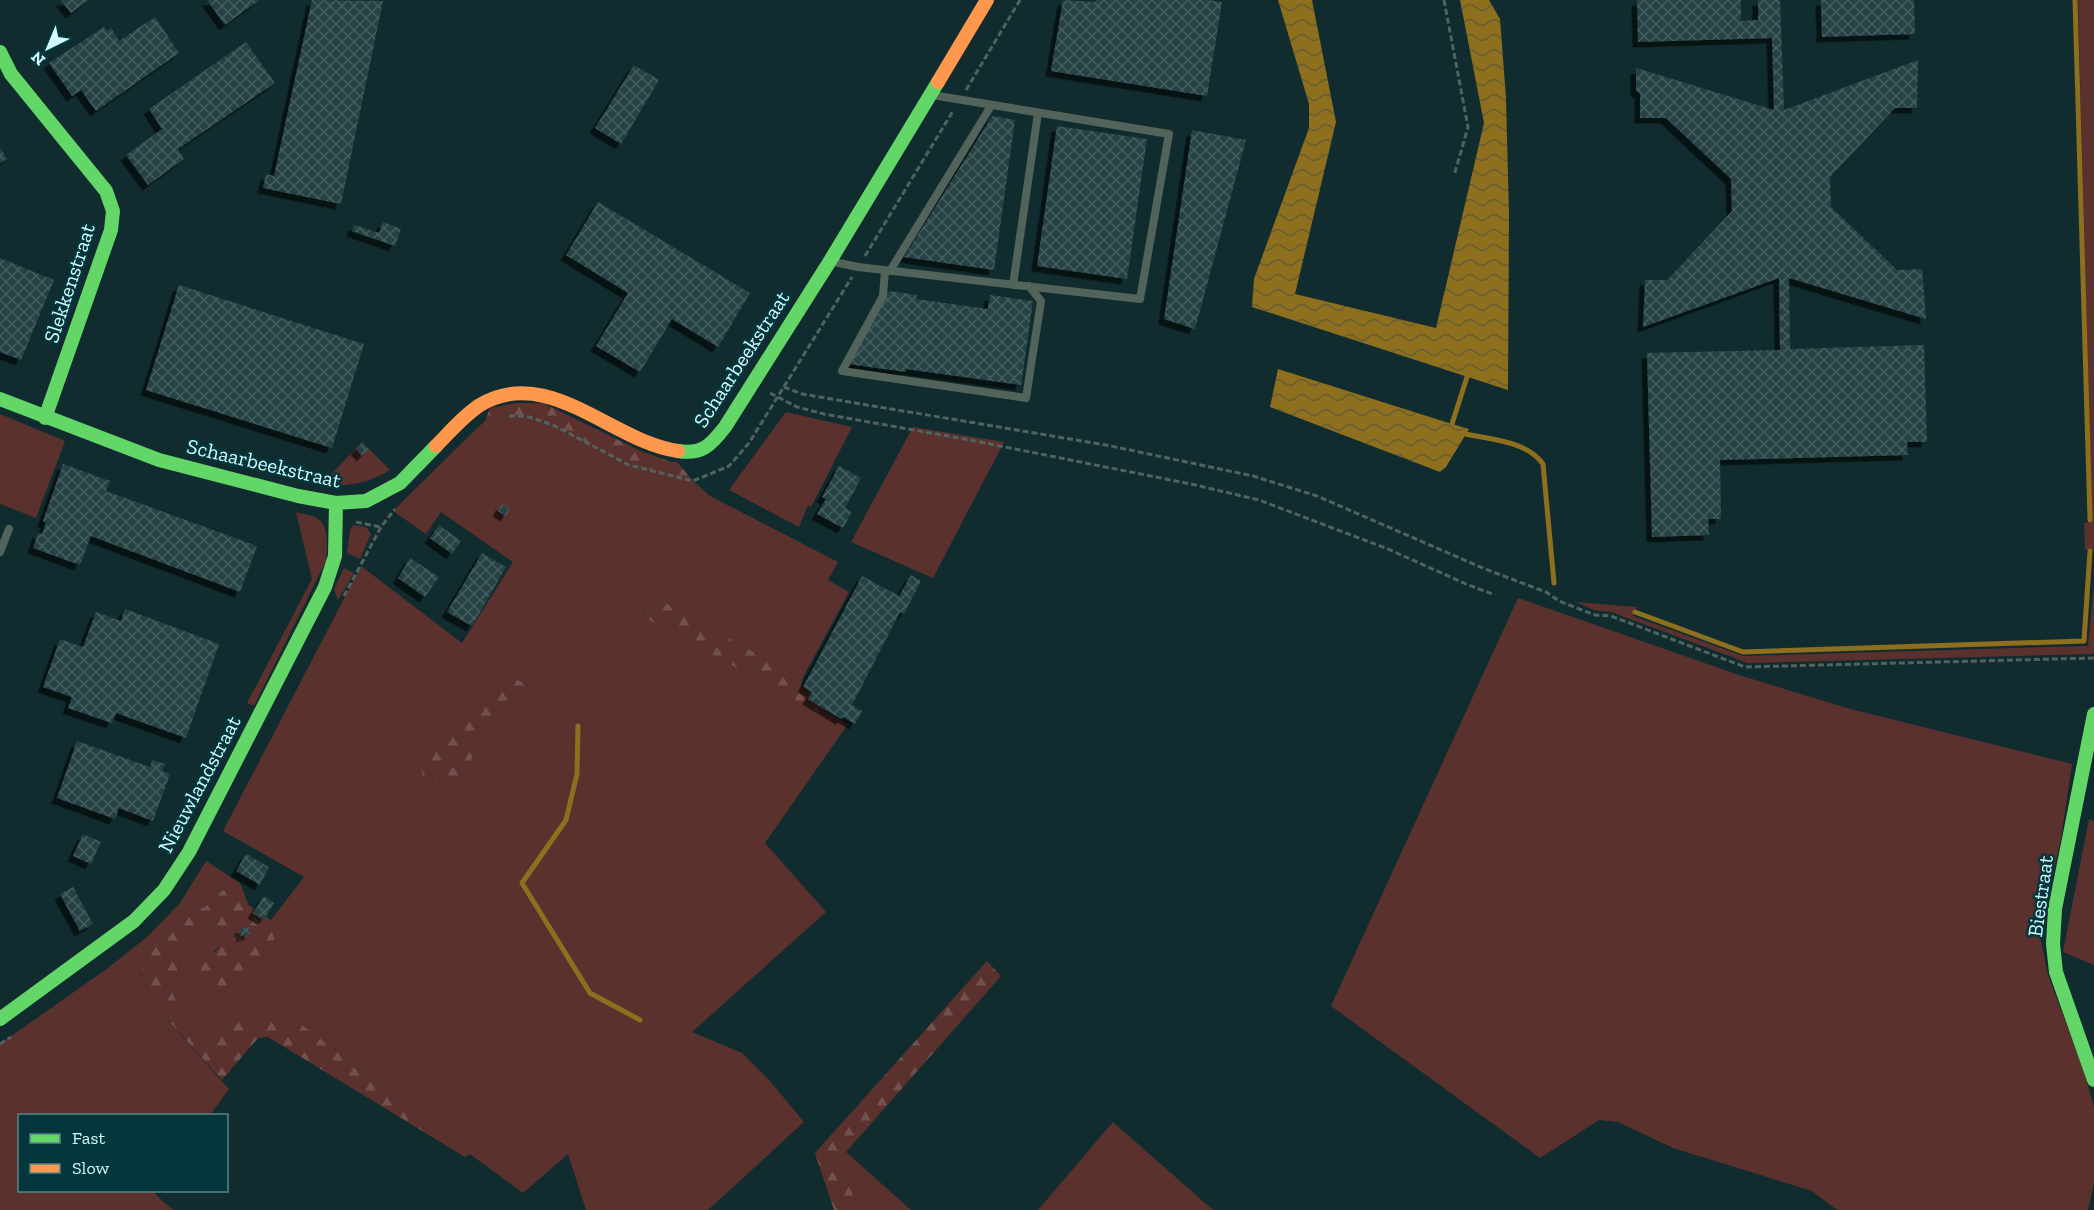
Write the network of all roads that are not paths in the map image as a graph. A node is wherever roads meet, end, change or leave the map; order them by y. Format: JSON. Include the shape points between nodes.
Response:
{"nodes":[{"id":1,"x":987,"y":0,"type":"edge"},
{"id":2,"x":0,"y":52,"type":"edge"},
{"id":3,"x":930,"y":95,"type":"junction"},
{"id":4,"x":991,"y":106,"type":"junction"},
{"id":5,"x":1038,"y":113,"type":"junction"},
{"id":6,"x":830,"y":261,"type":"junction"},
{"id":7,"x":887,"y":271,"type":"junction"},
{"id":8,"x":1013,"y":285,"type":"junction"},
{"id":9,"x":1029,"y":286,"type":"junction"},
{"id":10,"x":0,"y":399,"type":"edge"},
{"id":11,"x":45,"y":418,"type":"junction"},
{"id":12,"x":336,"y":503,"type":"junction"},
{"id":13,"x":9,"y":529,"type":"dead end"},
{"id":14,"x":0,"y":552,"type":"edge"},
{"id":15,"x":2094,"y":714,"type":"edge"},
{"id":16,"x":0,"y":1018,"type":"edge"},
{"id":17,"x":2094,"y":1080,"type":"edge"}],
"edges":[{"from":1,"to":3,"type":"street","name":"Schaarbeekstraat"},
{"from":2,"to":11,"type":"street","name":"Slekkenstraat","via":[[11,74],[106,191],[113,211],[111,230]]},
{"from":3,"to":4,"type":"lane"},
{"from":3,"to":6,"type":"street","name":"Schaarbeekstraat"},
{"from":4,"to":5,"type":"lane"},
{"from":4,"to":7,"type":"lane"},
{"from":5,"to":8,"type":"lane"},
{"from":5,"to":9,"type":"lane","via":[[1169,134],[1140,299]]},
{"from":6,"to":7,"type":"lane"},
{"from":6,"to":12,"type":"street","name":"Schaarbeekstraat","via":[[712,444],[690,453],[668,450],[561,401],[541,394],[513,394],[495,398],[465,416],[400,483],[366,501]]},
{"from":7,"to":8,"type":"lane"},
{"from":7,"to":9,"type":"lane","via":[[883,296],[842,371],[1026,398],[1041,301]]},
{"from":8,"to":9,"type":"lane"},
{"from":10,"to":11,"type":"street","name":"Schaarbeekstraat"},
{"from":11,"to":12,"type":"street","name":"Schaarbeekstraat","via":[[159,460]]},
{"from":12,"to":16,"type":"street","name":"Nieuwlandstraat","via":[[334,567],[189,852],[164,890],[134,921]]},
{"from":13,"to":14,"type":"lane"},
{"from":15,"to":17,"type":"street","name":"Biestraat","via":[[2055,909],[2053,944],[2056,972]]}]}
